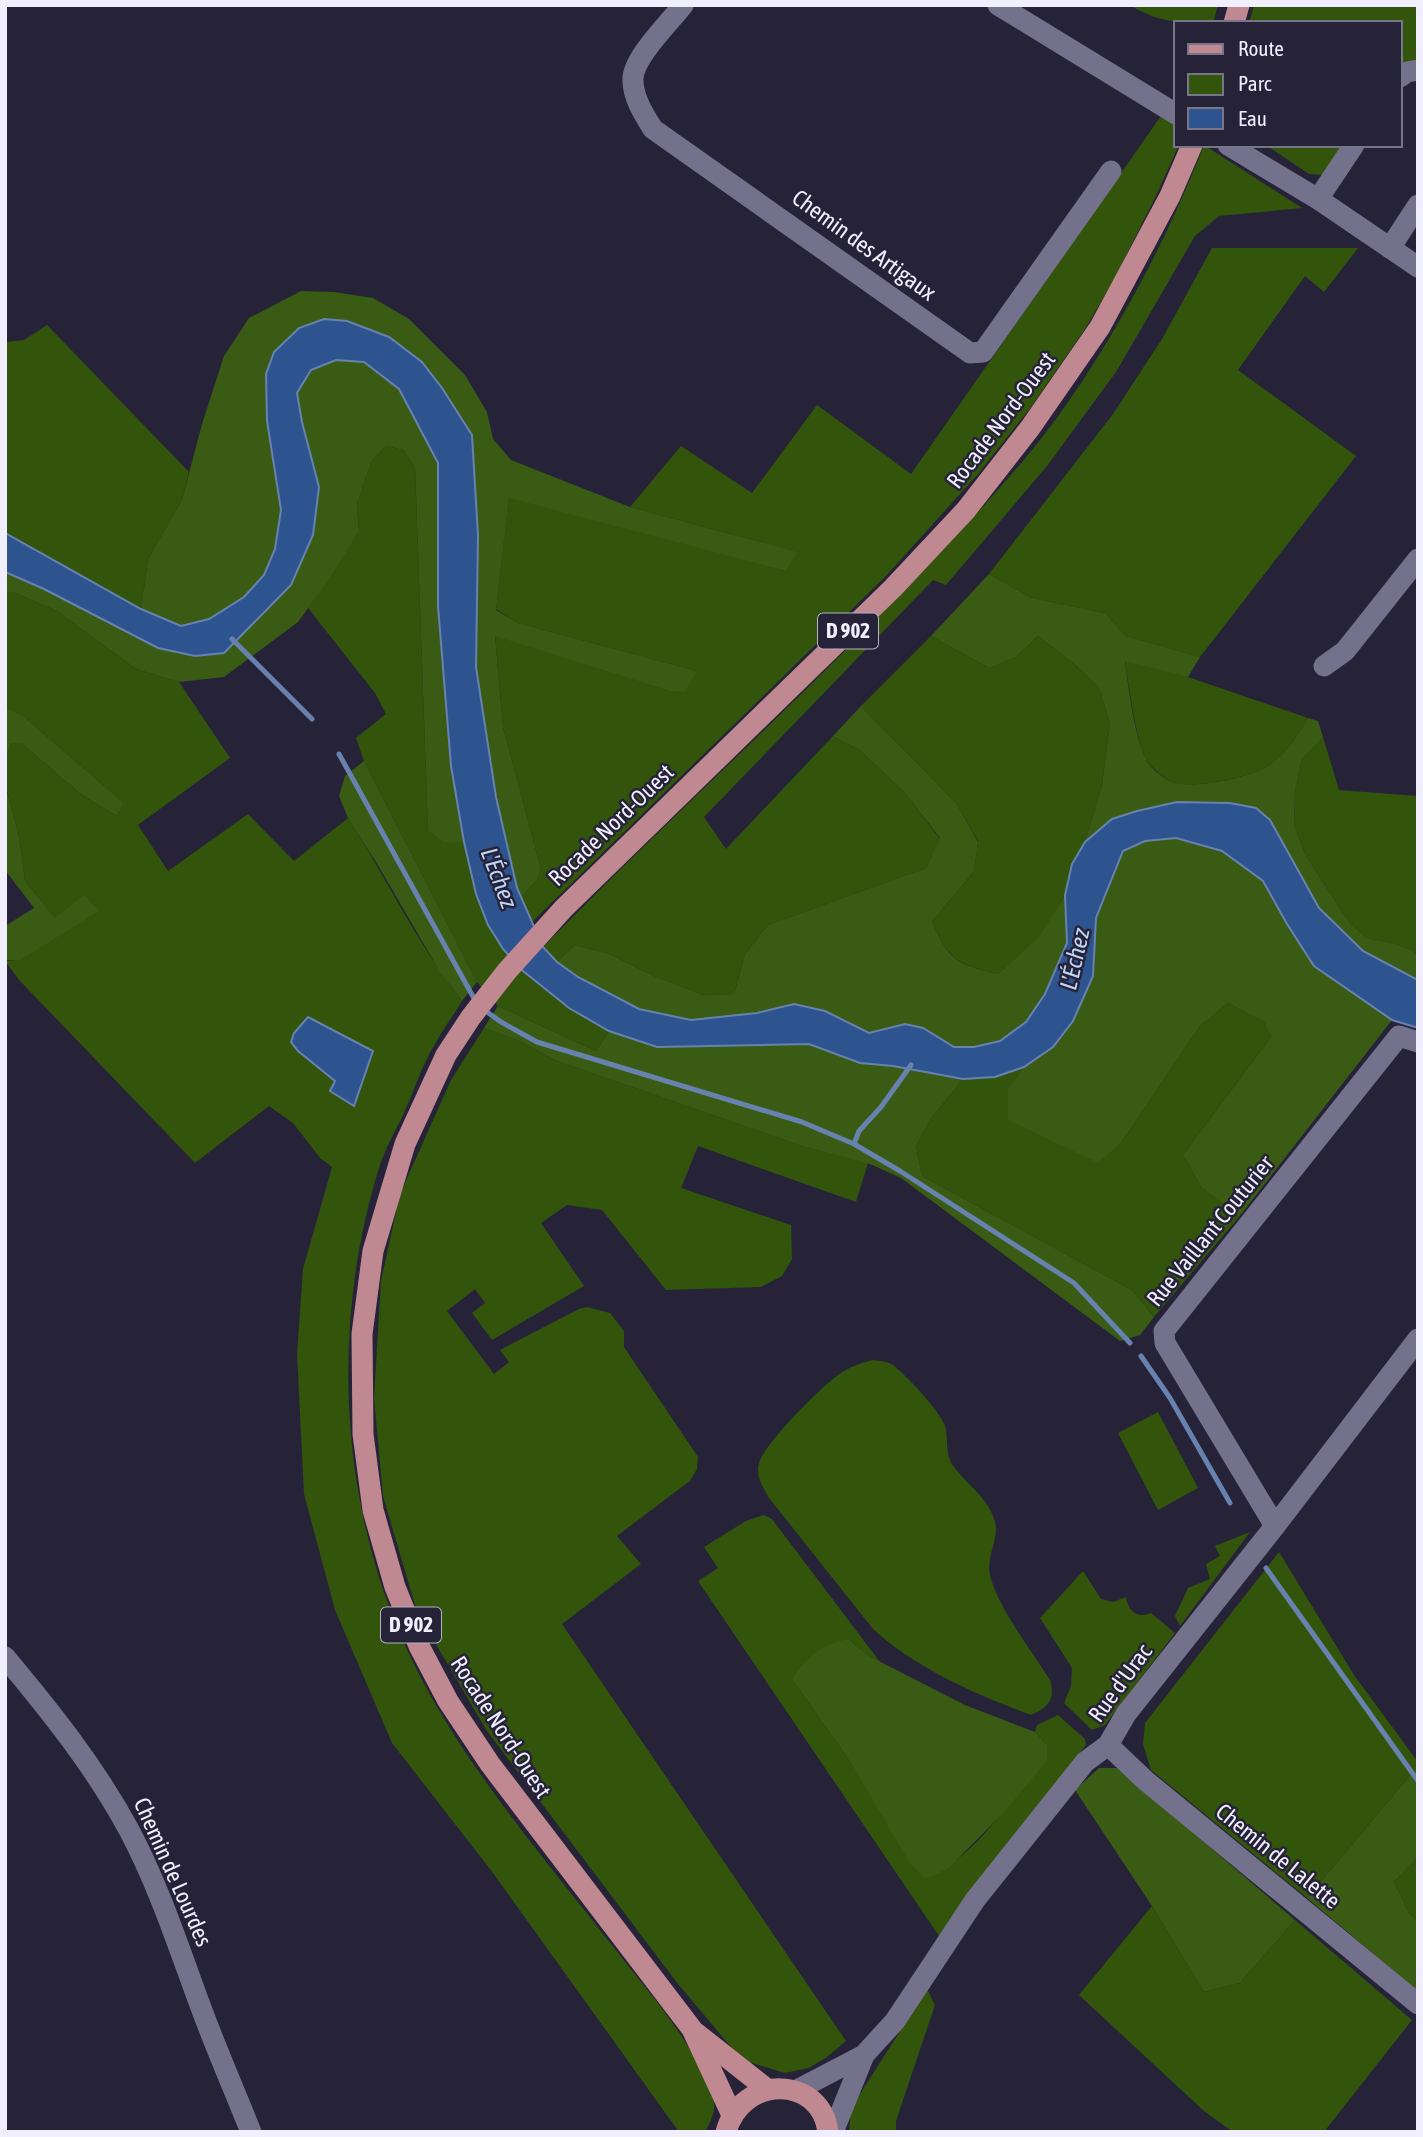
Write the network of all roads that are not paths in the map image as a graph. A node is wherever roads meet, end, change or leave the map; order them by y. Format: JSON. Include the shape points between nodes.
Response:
{"nodes":[{"id":1,"x":683,"y":5,"type":"edge"},
{"id":2,"x":998,"y":5,"type":"edge"},
{"id":3,"x":1174,"y":113,"type":"edge"},
{"id":4,"x":1191,"y":147,"type":"edge"},
{"id":5,"x":1231,"y":147,"type":"edge"},
{"id":6,"x":1353,"y":147,"type":"edge"},
{"id":7,"x":1111,"y":171,"type":"dead end"},
{"id":8,"x":1318,"y":199,"type":"junction"},
{"id":9,"x":1418,"y":205,"type":"edge"},
{"id":10,"x":1390,"y":248,"type":"junction"},
{"id":11,"x":1418,"y":267,"type":"edge"},
{"id":12,"x":1418,"y":559,"type":"edge"},
{"id":13,"x":1324,"y":666,"type":"dead end"},
{"id":14,"x":1418,"y":1042,"type":"edge"},
{"id":15,"x":1418,"y":1339,"type":"edge"},
{"id":16,"x":1411,"y":1362,"type":"edge"},
{"id":17,"x":1275,"y":1526,"type":"junction"},
{"id":18,"x":5,"y":1657,"type":"edge"},
{"id":19,"x":1108,"y":1745,"type":"junction"},
{"id":20,"x":1418,"y":2004,"type":"edge"},
{"id":21,"x":692,"y":2029,"type":"junction"},
{"id":22,"x":864,"y":2055,"type":"junction"},
{"id":23,"x":767,"y":2089,"type":"junction"},
{"id":24,"x":795,"y":2091,"type":"junction"},
{"id":25,"x":727,"y":2127,"type":"edge"},
{"id":26,"x":251,"y":2132,"type":"edge"},
{"id":27,"x":830,"y":2132,"type":"edge"}],
"edges":[{"from":1,"to":7,"type":"street","name":"Chemin des Artigaux","via":[[641,58],[633,77],[640,110],[653,129],[970,354],[983,352]]},
{"from":2,"to":3,"type":"street"},
{"from":4,"to":21,"type":"main road","name":"Rocade Nord-Ouest","number":"D 902","via":[[1100,327],[1031,429],[966,510],[893,588],[564,908],[508,971],[446,1055],[405,1144],[373,1251],[362,1334],[363,1434],[373,1510],[395,1587],[419,1646],[447,1701],[535,1825]]},
{"from":5,"to":8,"type":"street"},
{"from":6,"to":8,"type":"street"},
{"from":8,"to":10,"type":"street"},
{"from":9,"to":10,"type":"street"},
{"from":10,"to":11,"type":"street"},
{"from":12,"to":13,"type":"street","via":[[1345,652]]},
{"from":14,"to":17,"type":"street","name":"Rue Vaillant Couturier","via":[[1399,1036],[1164,1331],[1165,1343]]},
{"from":15,"to":16,"type":"street","name":"Rue d'Urac"},
{"from":16,"to":17,"type":"street","name":"Rue d'Urac"},
{"from":17,"to":19,"type":"street","name":"Rue d'Urac","via":[[1126,1714]]},
{"from":18,"to":26,"type":"street","name":"Chemin de Lourdes","via":[[97,1774],[130,1832],[168,1916]]},
{"from":19,"to":20,"type":"street","name":"Chemin de Lalette"},
{"from":19,"to":22,"type":"street","name":"Rue d'Urac","via":[[1085,1762],[984,1890],[895,2021]]},
{"from":21,"to":23,"type":"main road","name":"Rocade Nord-Ouest","number":"D 902"},
{"from":21,"to":25,"type":"main road","name":"Rocade Nord-Ouest","number":"D 902"},
{"from":22,"to":24,"type":"street","name":"Rue d'Urac"},
{"from":22,"to":27,"type":"street","name":"Rue d'Urac"},
{"from":23,"to":24,"type":"main road"},
{"from":23,"to":25,"type":"main road","via":[[747,2099]]},
{"from":24,"to":27,"type":"main road","via":[[810,2099]]}]}
